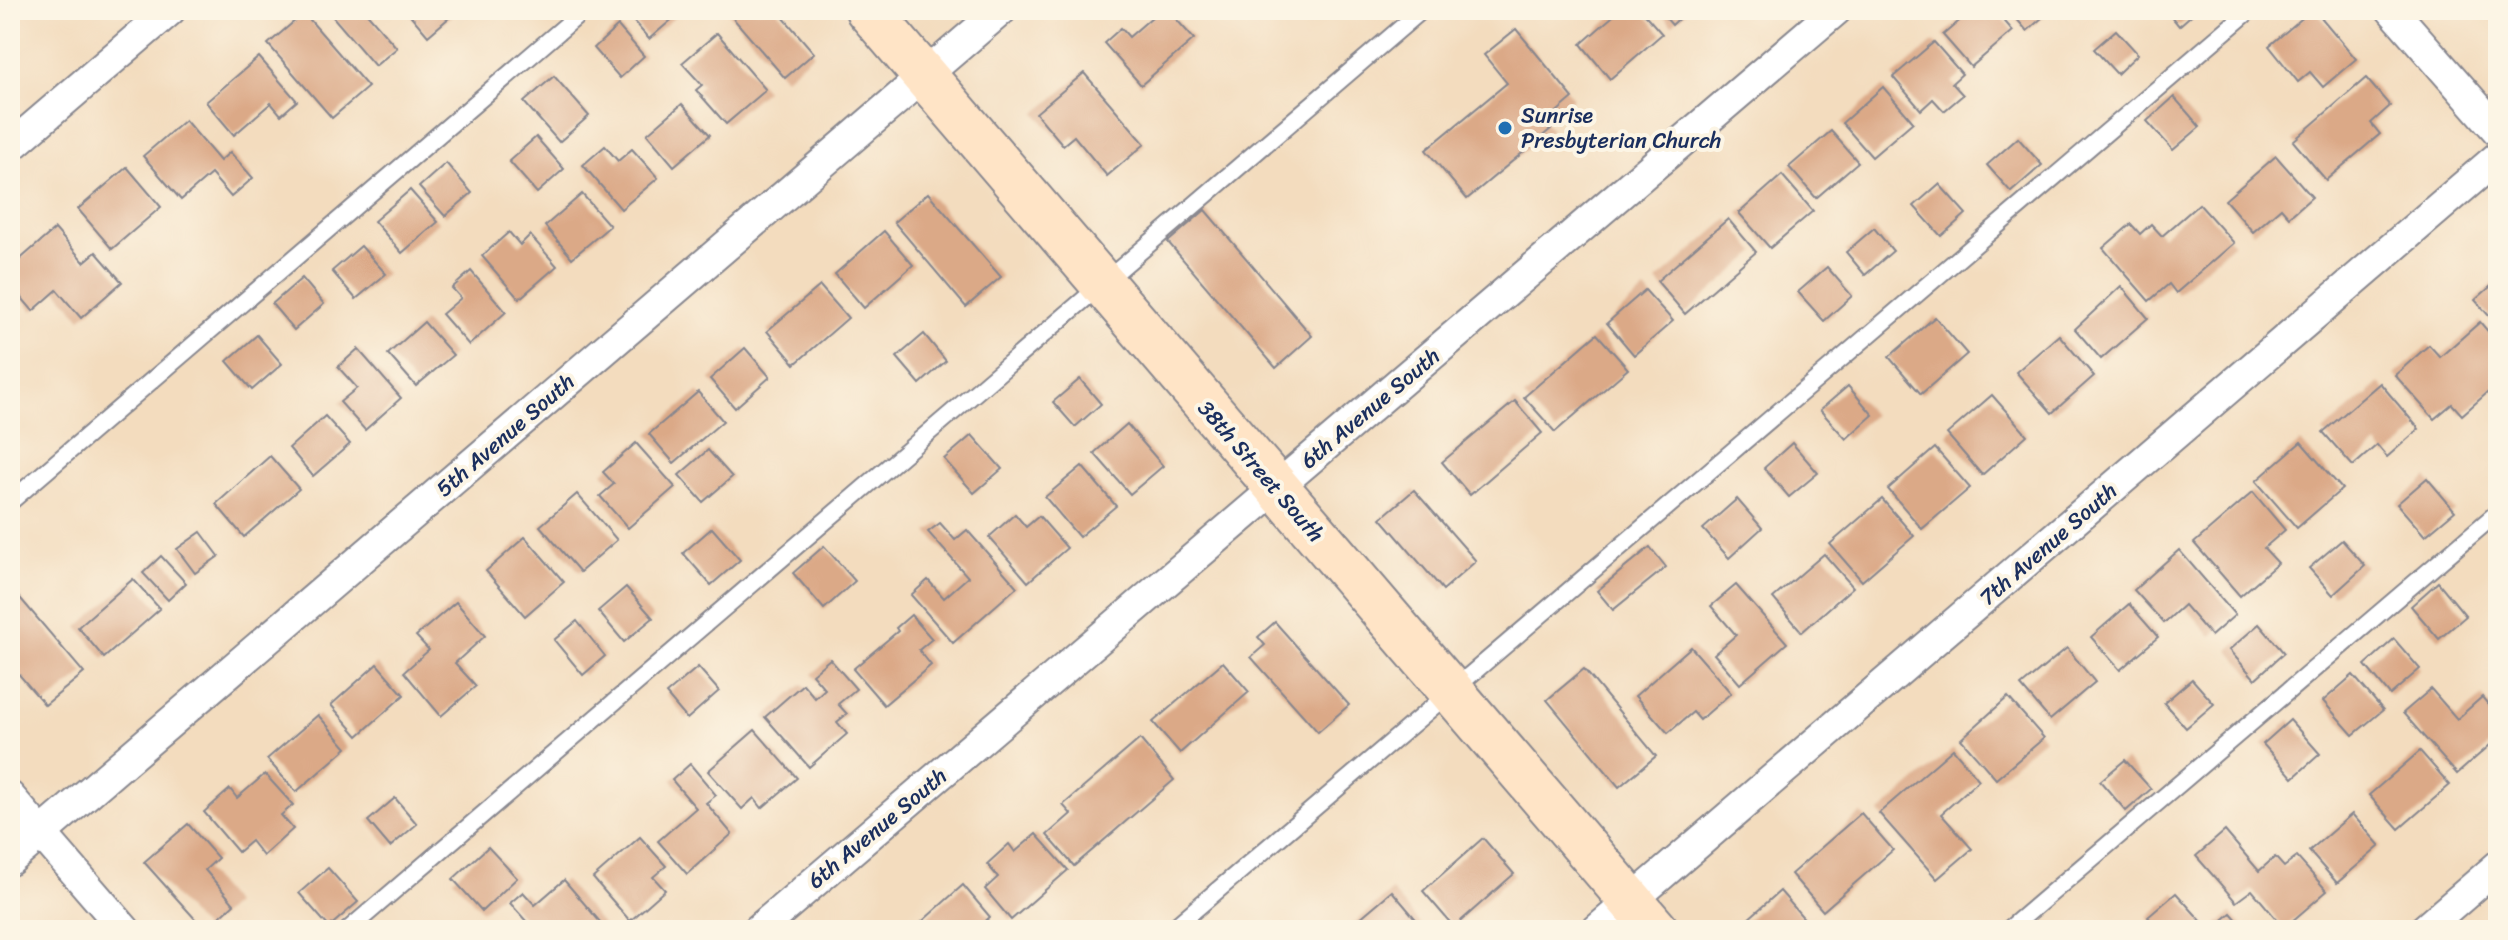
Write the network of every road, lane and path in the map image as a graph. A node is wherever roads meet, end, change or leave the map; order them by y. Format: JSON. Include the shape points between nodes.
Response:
{"nodes":[{"id":1,"x":170,"y":10,"type":"edge"},
{"id":2,"x":584,"y":10,"type":"edge"},
{"id":3,"x":868,"y":10,"type":"edge"},
{"id":4,"x":1001,"y":10,"type":"edge"},
{"id":5,"x":1422,"y":10,"type":"edge"},
{"id":6,"x":1836,"y":10,"type":"edge"},
{"id":7,"x":2250,"y":10,"type":"edge"},
{"id":8,"x":2392,"y":10,"type":"edge"},
{"id":9,"x":924,"y":75,"type":"junction"},
{"id":10,"x":2498,"y":131,"type":"edge"},
{"id":11,"x":10,"y":147,"type":"edge"},
{"id":12,"x":2498,"y":157,"type":"edge"},
{"id":13,"x":1101,"y":285,"type":"junction"},
{"id":14,"x":1276,"y":488,"type":"junction"},
{"id":15,"x":10,"y":502,"type":"edge"},
{"id":16,"x":2498,"y":512,"type":"edge"},
{"id":17,"x":1451,"y":691,"type":"junction"},
{"id":18,"x":10,"y":797,"type":"edge"},
{"id":19,"x":41,"y":833,"type":"junction"},
{"id":20,"x":10,"y":860,"type":"edge"},
{"id":21,"x":2498,"y":866,"type":"edge"},
{"id":22,"x":1644,"y":916,"type":"edge"},
{"id":23,"x":125,"y":930,"type":"edge"},
{"id":24,"x":348,"y":930,"type":"edge"},
{"id":25,"x":758,"y":930,"type":"edge"},
{"id":26,"x":1171,"y":930,"type":"edge"},
{"id":27,"x":1597,"y":930,"type":"edge"},
{"id":28,"x":2008,"y":930,"type":"edge"},
{"id":29,"x":2424,"y":930,"type":"edge"}],
"edges":[{"from":1,"to":11,"type":"street"},
{"from":2,"to":15,"type":"lane"},
{"from":3,"to":9,"type":"main road","name":"38th Street South"},
{"from":4,"to":9,"type":"street","name":"5th Avenue South"},
{"from":5,"to":13,"type":"lane"},
{"from":6,"to":14,"type":"street","name":"6th Avenue South"},
{"from":7,"to":17,"type":"lane"},
{"from":8,"to":10,"type":"street"},
{"from":9,"to":13,"type":"main road","name":"38th Street South"},
{"from":9,"to":19,"type":"street","name":"5th Avenue South"},
{"from":12,"to":22,"type":"street","name":"7th Avenue South"},
{"from":13,"to":14,"type":"main road","name":"38th Street South"},
{"from":13,"to":24,"type":"lane"},
{"from":14,"to":17,"type":"main road","name":"38th Street South"},
{"from":14,"to":25,"type":"street","name":"6th Avenue South"},
{"from":16,"to":28,"type":"lane"},
{"from":17,"to":22,"type":"main road","name":"38th Street South"},
{"from":17,"to":26,"type":"lane"},
{"from":18,"to":19,"type":"street"},
{"from":19,"to":20,"type":"street","name":"5th Avenue South"},
{"from":19,"to":23,"type":"street"},
{"from":21,"to":29,"type":"street"},
{"from":22,"to":27,"type":"street","name":"7th Avenue South"}]}
